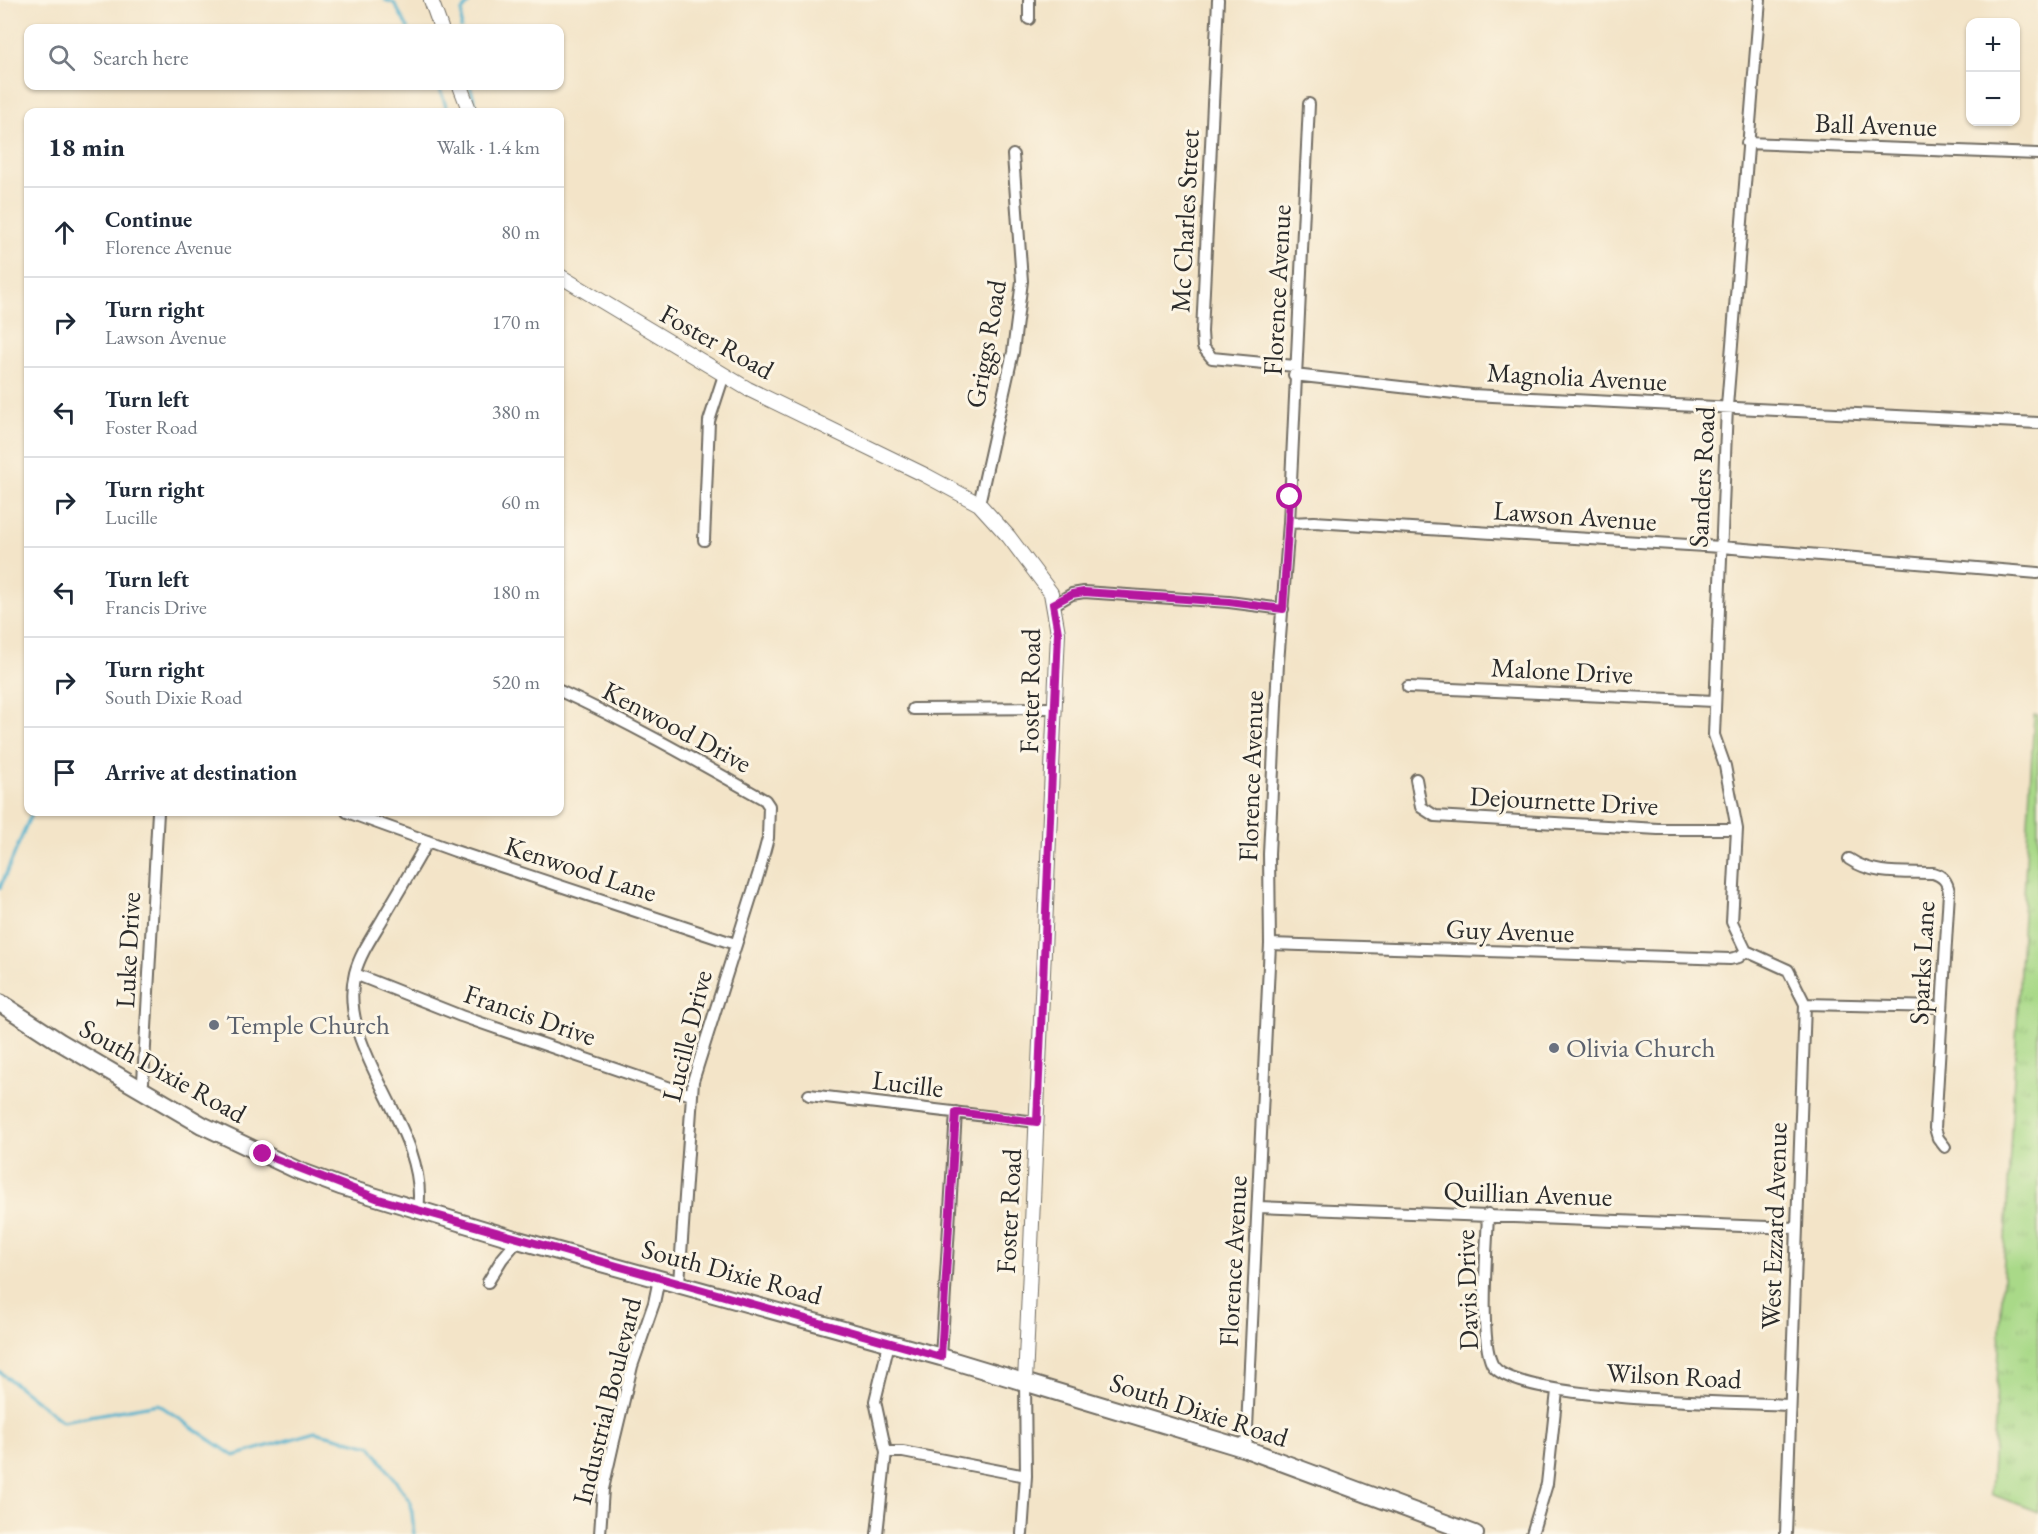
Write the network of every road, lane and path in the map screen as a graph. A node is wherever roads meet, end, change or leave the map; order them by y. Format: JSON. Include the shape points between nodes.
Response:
{"nodes":[{"id":1,"x":431,"y":0,"type":"edge"},
{"id":2,"x":1029,"y":0,"type":"edge"},
{"id":3,"x":1218,"y":0,"type":"edge"},
{"id":4,"x":1760,"y":0,"type":"edge"},
{"id":5,"x":1029,"y":19,"type":"dead end"},
{"id":6,"x":440,"y":24,"type":"edge"},
{"id":7,"x":462,"y":90,"type":"edge"},
{"id":8,"x":1309,"y":104,"type":"dead end"},
{"id":9,"x":468,"y":108,"type":"edge"},
{"id":10,"x":1748,"y":143,"type":"junction"},
{"id":11,"x":2038,"y":154,"type":"edge"},
{"id":12,"x":1013,"y":155,"type":"dead end"},
{"id":13,"x":564,"y":278,"type":"edge"},
{"id":14,"x":1295,"y":370,"type":"junction"},
{"id":15,"x":724,"y":375,"type":"junction"},
{"id":16,"x":1728,"y":406,"type":"junction"},
{"id":17,"x":2038,"y":423,"type":"edge"},
{"id":18,"x":979,"y":504,"type":"junction"},
{"id":19,"x":1289,"y":523,"type":"junction"},
{"id":20,"x":704,"y":540,"type":"dead end"},
{"id":21,"x":1721,"y":547,"type":"junction"},
{"id":22,"x":2038,"y":573,"type":"edge"},
{"id":23,"x":1053,"y":604,"type":"junction"},
{"id":24,"x":1283,"y":609,"type":"junction"},
{"id":25,"x":1408,"y":687,"type":"dead end"},
{"id":26,"x":564,"y":693,"type":"edge"},
{"id":27,"x":1714,"y":701,"type":"junction"},
{"id":28,"x":1055,"y":708,"type":"junction"},
{"id":29,"x":914,"y":709,"type":"dead end"},
{"id":30,"x":1416,"y":779,"type":"dead end"},
{"id":31,"x":769,"y":806,"type":"joint"},
{"id":32,"x":158,"y":816,"type":"edge"},
{"id":33,"x":358,"y":816,"type":"edge"},
{"id":34,"x":1737,"y":829,"type":"junction"},
{"id":35,"x":428,"y":841,"type":"junction"},
{"id":36,"x":1849,"y":859,"type":"dead end"},
{"id":37,"x":735,"y":944,"type":"junction"},
{"id":38,"x":1270,"y":944,"type":"junction"},
{"id":39,"x":1746,"y":951,"type":"junction"},
{"id":40,"x":355,"y":974,"type":"junction"},
{"id":41,"x":0,"y":1003,"type":"edge"},
{"id":42,"x":1805,"y":1004,"type":"junction"},
{"id":43,"x":1942,"y":1007,"type":"junction"},
{"id":44,"x":140,"y":1090,"type":"junction"},
{"id":45,"x":692,"y":1095,"type":"junction"},
{"id":46,"x":809,"y":1095,"type":"dead end"},
{"id":47,"x":956,"y":1112,"type":"junction"},
{"id":48,"x":1037,"y":1122,"type":"junction"},
{"id":49,"x":1946,"y":1147,"type":"dead end"},
{"id":50,"x":1258,"y":1208,"type":"junction"},
{"id":51,"x":418,"y":1210,"type":"junction"},
{"id":52,"x":1488,"y":1214,"type":"junction"},
{"id":53,"x":1795,"y":1227,"type":"junction"},
{"id":54,"x":518,"y":1240,"type":"junction"},
{"id":55,"x":658,"y":1279,"type":"junction"},
{"id":56,"x":488,"y":1282,"type":"dead end"},
{"id":57,"x":679,"y":1283,"type":"junction"},
{"id":58,"x":889,"y":1343,"type":"junction"},
{"id":59,"x":941,"y":1357,"type":"junction"},
{"id":60,"x":1025,"y":1382,"type":"junction"},
{"id":61,"x":1557,"y":1391,"type":"junction"},
{"id":62,"x":1790,"y":1405,"type":"junction"},
{"id":63,"x":1246,"y":1449,"type":"junction"},
{"id":64,"x":886,"y":1452,"type":"junction"},
{"id":65,"x":1026,"y":1476,"type":"junction"},
{"id":66,"x":600,"y":1534,"type":"edge"},
{"id":67,"x":877,"y":1534,"type":"edge"},
{"id":68,"x":1022,"y":1534,"type":"edge"},
{"id":69,"x":1475,"y":1534,"type":"edge"},
{"id":70,"x":1533,"y":1534,"type":"edge"},
{"id":71,"x":1786,"y":1534,"type":"edge"}],
"edges":[{"from":1,"to":6,"type":"street"},
{"from":2,"to":5,"type":"street"},
{"from":3,"to":14,"type":"street","name":"Mc Charles Street","via":[[1203,347],[1212,358]]},
{"from":4,"to":10,"type":"street","name":"Sanders Road"},
{"from":7,"to":9,"type":"street"},
{"from":8,"to":14,"type":"street","name":"Florence Avenue"},
{"from":10,"to":11,"type":"street","name":"Ball Avenue"},
{"from":10,"to":16,"type":"street","name":"Sanders Road"},
{"from":12,"to":18,"type":"street","name":"Griggs Road","via":[[1022,281],[1013,352]]},
{"from":13,"to":15,"type":"street","name":"Foster Road"},
{"from":14,"to":16,"type":"street","name":"Magnolia Avenue","via":[[1472,395]]},
{"from":14,"to":19,"type":"street","name":"Florence Avenue"},
{"from":15,"to":18,"type":"street","name":"Foster Road"},
{"from":15,"to":20,"type":"street","via":[[709,421]]},
{"from":16,"to":17,"type":"street","name":"Magnolia Avenue"},
{"from":16,"to":21,"type":"street","name":"Sanders Road"},
{"from":18,"to":23,"type":"street","name":"Foster Road","via":[[1044,583]]},
{"from":19,"to":21,"type":"street","name":"Lawson Avenue"},
{"from":19,"to":24,"type":"street","name":"Florence Avenue"},
{"from":21,"to":22,"type":"street","name":"Lawson Avenue"},
{"from":21,"to":27,"type":"street","name":"Sanders Road"},
{"from":23,"to":24,"type":"street","via":[[1084,592]]},
{"from":23,"to":28,"type":"street","name":"Foster Road","via":[[1058,633]]},
{"from":24,"to":38,"type":"street","name":"Florence Avenue","via":[[1269,854]]},
{"from":25,"to":27,"type":"street","name":"Malone Drive"},
{"from":26,"to":31,"type":"street","name":"Kenwood Drive","via":[[710,769]]},
{"from":27,"to":34,"type":"street","name":"Sanders Road","via":[[1714,735],[1725,766]]},
{"from":28,"to":29,"type":"street"},
{"from":28,"to":48,"type":"street","name":"Foster Road"},
{"from":30,"to":34,"type":"street","name":"Dejournette Drive","via":[[1420,807],[1435,816],[1658,829]]},
{"from":31,"to":37,"type":"street","name":"Lucille Drive","via":[[768,838]]},
{"from":32,"to":44,"type":"street","name":"Luke Drive"},
{"from":33,"to":35,"type":"street","name":"Kenwood Lane"},
{"from":34,"to":39,"type":"street","name":"Sanders Road","via":[[1732,922]]},
{"from":35,"to":37,"type":"street","name":"Kenwood Lane"},
{"from":35,"to":40,"type":"street","via":[[363,953]]},
{"from":36,"to":43,"type":"street","name":"Sparks Lane","via":[[1875,871],[1933,873],[1947,883]]},
{"from":37,"to":45,"type":"street","name":"Lucille Drive"},
{"from":38,"to":39,"type":"street","name":"Guy Avenue","via":[[1708,959],[1730,959]]},
{"from":38,"to":50,"type":"street","name":"Florence Avenue"},
{"from":39,"to":42,"type":"street","name":"West Ezzard Avenue","via":[[1788,970]]},
{"from":40,"to":45,"type":"street","name":"Francis Drive","via":[[461,1016]]},
{"from":40,"to":51,"type":"street","via":[[355,1023],[412,1153],[421,1191]]},
{"from":41,"to":44,"type":"main road","name":"South Dixie Road"},
{"from":42,"to":43,"type":"street"},
{"from":42,"to":53,"type":"street","name":"West Ezzard Avenue"},
{"from":43,"to":49,"type":"street","name":"Sparks Lane","via":[[1935,1128]]},
{"from":44,"to":51,"type":"main road","name":"South Dixie Road","via":[[202,1125],[297,1170]]},
{"from":45,"to":57,"type":"street","name":"Lucille Drive"},
{"from":46,"to":47,"type":"street","name":"Lucille"},
{"from":47,"to":48,"type":"street","name":"Lucille"},
{"from":47,"to":59,"type":"street"},
{"from":48,"to":60,"type":"street","name":"Foster Road"},
{"from":50,"to":52,"type":"street","name":"Quillian Avenue"},
{"from":50,"to":63,"type":"street","name":"Florence Avenue"},
{"from":51,"to":54,"type":"main road","name":"South Dixie Road"},
{"from":52,"to":53,"type":"street","name":"Quillian Avenue"},
{"from":52,"to":61,"type":"street","name":"Davis Drive","via":[[1485,1338],[1493,1366],[1505,1376]]},
{"from":53,"to":62,"type":"street","name":"West Ezzard Avenue"},
{"from":54,"to":55,"type":"main road","name":"South Dixie Road"},
{"from":54,"to":56,"type":"street"},
{"from":55,"to":57,"type":"main road","name":"South Dixie Road"},
{"from":55,"to":66,"type":"street","name":"Industrial Boulevard","via":[[613,1444],[603,1489]]},
{"from":57,"to":58,"type":"main road","name":"South Dixie Road"},
{"from":58,"to":59,"type":"main road","name":"South Dixie Road"},
{"from":58,"to":64,"type":"street","via":[[875,1401]]},
{"from":59,"to":60,"type":"main road","name":"South Dixie Road"},
{"from":60,"to":63,"type":"main road","name":"South Dixie Road"},
{"from":60,"to":65,"type":"street"},
{"from":61,"to":62,"type":"street","name":"Wilson Road"},
{"from":61,"to":70,"type":"street","via":[[1547,1484]]},
{"from":62,"to":71,"type":"street","name":"West Ezzard Avenue"},
{"from":63,"to":69,"type":"main road","name":"South Dixie Road"},
{"from":64,"to":65,"type":"street"},
{"from":64,"to":67,"type":"street"},
{"from":65,"to":68,"type":"street"}]}
